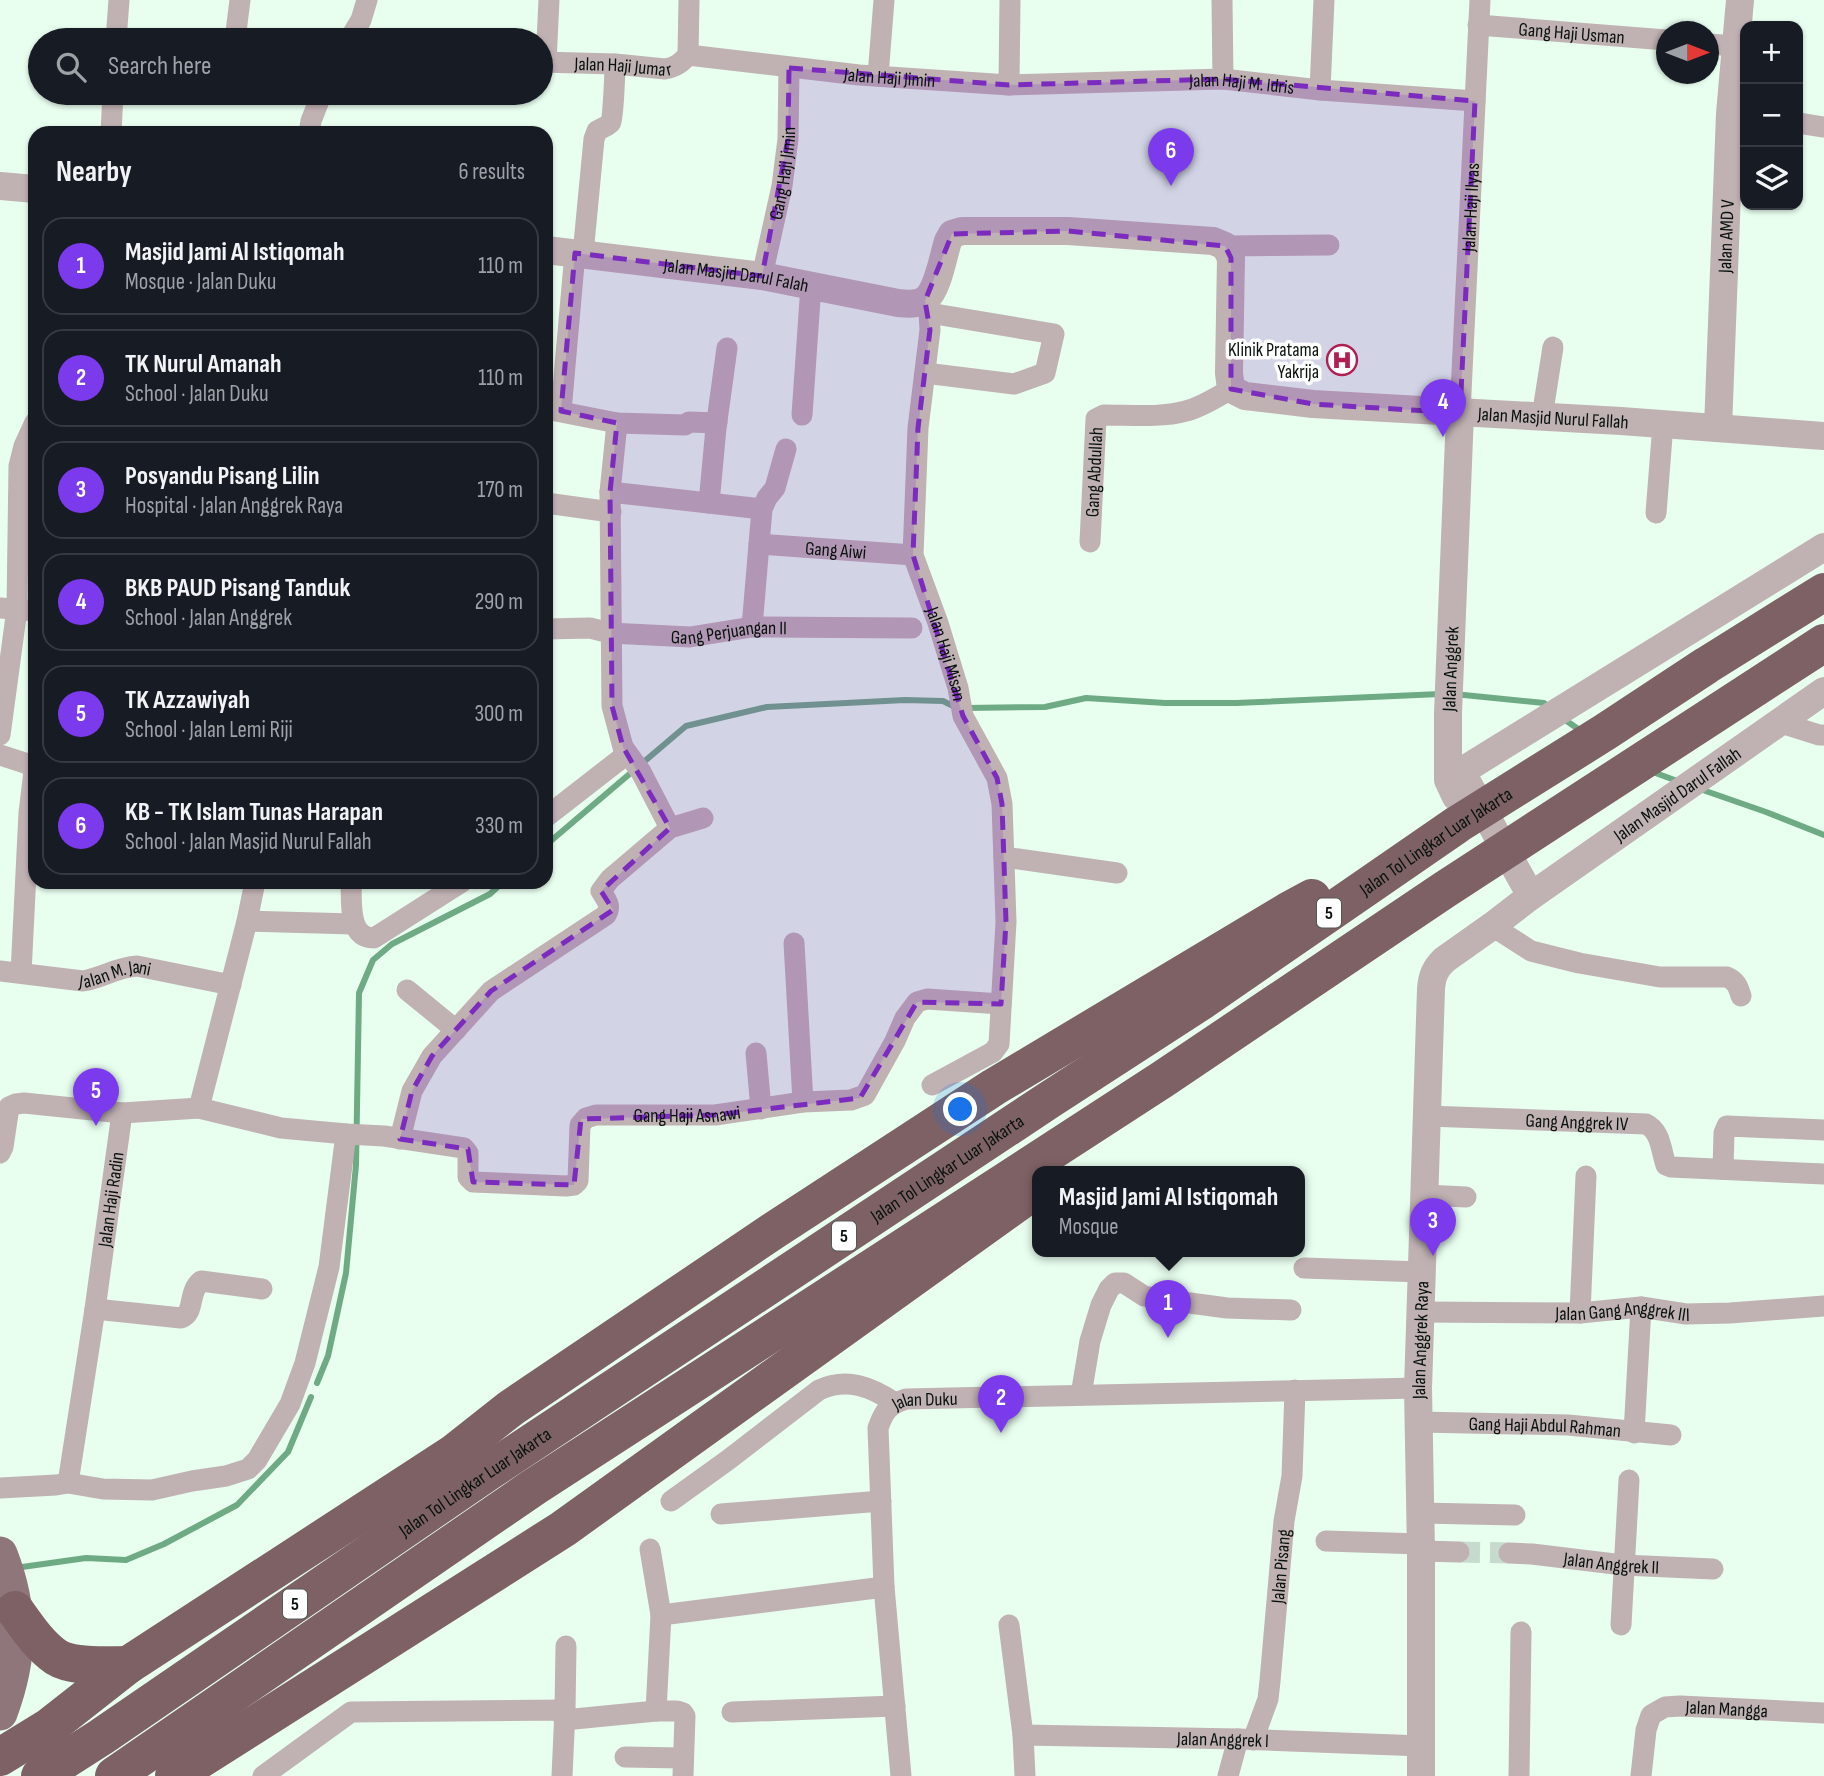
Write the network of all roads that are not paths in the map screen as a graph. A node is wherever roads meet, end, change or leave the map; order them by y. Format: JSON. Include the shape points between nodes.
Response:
{"nodes":[{"id":1,"x":119,"y":0,"type":"edge"},
{"id":2,"x":240,"y":0,"type":"edge"},
{"id":3,"x":368,"y":0,"type":"edge"},
{"id":4,"x":549,"y":0,"type":"edge"},
{"id":5,"x":689,"y":0,"type":"edge"},
{"id":6,"x":884,"y":0,"type":"edge"},
{"id":7,"x":1010,"y":0,"type":"edge"},
{"id":8,"x":1222,"y":0,"type":"edge"},
{"id":9,"x":1324,"y":0,"type":"edge"},
{"id":10,"x":1480,"y":0,"type":"edge"},
{"id":11,"x":1740,"y":0,"type":"edge"},
{"id":12,"x":1478,"y":25,"type":"junction"},
{"id":13,"x":118,"y":28,"type":"edge"},
{"id":14,"x":236,"y":28,"type":"edge"},
{"id":15,"x":356,"y":28,"type":"edge"},
{"id":16,"x":547,"y":28,"type":"edge"},
{"id":17,"x":1656,"y":39,"type":"edge"},
{"id":18,"x":1719,"y":45,"type":"edge"},
{"id":19,"x":1737,"y":46,"type":"junction"},
{"id":20,"x":688,"y":55,"type":"junction"},
{"id":21,"x":553,"y":62,"type":"edge"},
{"id":22,"x":615,"y":64,"type":"junction"},
{"id":23,"x":789,"y":68,"type":"junction"},
{"id":24,"x":878,"y":76,"type":"junction"},
{"id":25,"x":1223,"y":79,"type":"junction"},
{"id":26,"x":1009,"y":85,"type":"junction"},
{"id":27,"x":1320,"y":90,"type":"junction"},
{"id":28,"x":1475,"y":101,"type":"junction"},
{"id":29,"x":112,"y":105,"type":"edge"},
{"id":30,"x":317,"y":105,"type":"edge"},
{"id":31,"x":1738,"y":115,"type":"edge"},
{"id":32,"x":1803,"y":124,"type":"edge"},
{"id":33,"x":111,"y":126,"type":"edge"},
{"id":34,"x":310,"y":126,"type":"edge"},
{"id":35,"x":1824,"y":127,"type":"edge"},
{"id":36,"x":0,"y":186,"type":"edge"},
{"id":37,"x":28,"y":188,"type":"edge"},
{"id":38,"x":1329,"y":245,"type":"dead end"},
{"id":39,"x":1226,"y":246,"type":"junction"},
{"id":40,"x":553,"y":251,"type":"edge"},
{"id":41,"x":579,"y":254,"type":"junction"},
{"id":42,"x":762,"y":276,"type":"junction"},
{"id":43,"x":811,"y":285,"type":"junction"},
{"id":44,"x":927,"y":307,"type":"junction"},
{"id":45,"x":1553,"y":347,"type":"dead end"},
{"id":46,"x":727,"y":348,"type":"dead end"},
{"id":47,"x":925,"y":373,"type":"junction"},
{"id":48,"x":1231,"y":388,"type":"junction"},
{"id":49,"x":553,"y":410,"type":"edge"},
{"id":50,"x":1460,"y":413,"type":"junction"},
{"id":51,"x":802,"y":415,"type":"dead end"},
{"id":52,"x":1542,"y":417,"type":"junction"},
{"id":53,"x":617,"y":423,"type":"junction"},
{"id":54,"x":717,"y":423,"type":"junction"},
{"id":55,"x":1663,"y":424,"type":"junction"},
{"id":56,"x":1718,"y":428,"type":"junction"},
{"id":57,"x":1824,"y":436,"type":"edge"},
{"id":58,"x":28,"y":438,"type":"edge"},
{"id":59,"x":786,"y":449,"type":"dead end"},
{"id":60,"x":611,"y":502,"type":"junction"},
{"id":61,"x":553,"y":503,"type":"edge"},
{"id":62,"x":709,"y":503,"type":"junction"},
{"id":63,"x":762,"y":509,"type":"junction"},
{"id":64,"x":1656,"y":513,"type":"dead end"},
{"id":65,"x":1090,"y":541,"type":"dead end"},
{"id":66,"x":759,"y":544,"type":"junction"},
{"id":67,"x":1824,"y":547,"type":"edge"},
{"id":68,"x":913,"y":555,"type":"junction"},
{"id":69,"x":1824,"y":592,"type":"edge"},
{"id":70,"x":17,"y":610,"type":"edge"},
{"id":71,"x":752,"y":627,"type":"junction"},
{"id":72,"x":912,"y":628,"type":"dead end"},
{"id":73,"x":553,"y":629,"type":"edge"},
{"id":74,"x":610,"y":633,"type":"junction"},
{"id":75,"x":1824,"y":643,"type":"edge"},
{"id":76,"x":1824,"y":691,"type":"edge"},
{"id":77,"x":1778,"y":722,"type":"junction"},
{"id":78,"x":1824,"y":734,"type":"edge"},
{"id":79,"x":0,"y":735,"type":"edge"},
{"id":80,"x":0,"y":755,"type":"edge"},
{"id":81,"x":633,"y":762,"type":"junction"},
{"id":82,"x":28,"y":764,"type":"edge"},
{"id":83,"x":553,"y":813,"type":"edge"},
{"id":84,"x":703,"y":818,"type":"dead end"},
{"id":85,"x":28,"y":821,"type":"edge"},
{"id":86,"x":670,"y":828,"type":"junction"},
{"id":87,"x":1004,"y":857,"type":"junction"},
{"id":88,"x":1116,"y":873,"type":"dead end"},
{"id":89,"x":254,"y":889,"type":"edge"},
{"id":90,"x":352,"y":889,"type":"edge"},
{"id":91,"x":451,"y":889,"type":"edge"},
{"id":92,"x":1524,"y":902,"type":"junction"},
{"id":93,"x":247,"y":921,"type":"junction"},
{"id":94,"x":1492,"y":926,"type":"junction"},
{"id":95,"x":355,"y":927,"type":"junction"},
{"id":96,"x":794,"y":943,"type":"dead end"},
{"id":97,"x":10,"y":972,"type":"edge"},
{"id":98,"x":231,"y":985,"type":"junction"},
{"id":99,"x":407,"y":990,"type":"dead end"},
{"id":100,"x":1188,"y":990,"type":"junction"},
{"id":101,"x":1741,"y":996,"type":"dead end"},
{"id":102,"x":1000,"y":1004,"type":"junction"},
{"id":103,"x":456,"y":1030,"type":"junction"},
{"id":104,"x":756,"y":1053,"type":"dead end"},
{"id":105,"x":1163,"y":1079,"type":"junction"},
{"id":106,"x":932,"y":1085,"type":"dead end"},
{"id":107,"x":803,"y":1102,"type":"junction"},
{"id":108,"x":200,"y":1108,"type":"junction"},
{"id":109,"x":761,"y":1109,"type":"junction"},
{"id":110,"x":122,"y":1113,"type":"junction"},
{"id":111,"x":1427,"y":1116,"type":"junction"},
{"id":112,"x":1824,"y":1129,"type":"edge"},
{"id":113,"x":348,"y":1134,"type":"junction"},
{"id":114,"x":392,"y":1137,"type":"junction"},
{"id":115,"x":0,"y":1153,"type":"edge"},
{"id":116,"x":1068,"y":1166,"type":"edge"},
{"id":117,"x":1723,"y":1169,"type":"junction"},
{"id":118,"x":1824,"y":1174,"type":"edge"},
{"id":119,"x":1586,"y":1176,"type":"dead end"},
{"id":120,"x":1032,"y":1192,"type":"edge"},
{"id":121,"x":1424,"y":1195,"type":"junction"},
{"id":122,"x":1466,"y":1197,"type":"dead end"},
{"id":123,"x":1304,"y":1268,"type":"dead end"},
{"id":124,"x":1422,"y":1272,"type":"junction"},
{"id":125,"x":262,"y":1289,"type":"dead end"},
{"id":126,"x":1824,"y":1306,"type":"edge"},
{"id":127,"x":1641,"y":1307,"type":"junction"},
{"id":128,"x":95,"y":1309,"type":"junction"},
{"id":129,"x":1291,"y":1310,"type":"dead end"},
{"id":130,"x":1420,"y":1312,"type":"junction"},
{"id":131,"x":1580,"y":1313,"type":"junction"},
{"id":132,"x":1418,"y":1388,"type":"junction"},
{"id":133,"x":1295,"y":1390,"type":"junction"},
{"id":134,"x":1081,"y":1395,"type":"junction"},
{"id":135,"x":895,"y":1403,"type":"junction"},
{"id":136,"x":1419,"y":1422,"type":"junction"},
{"id":137,"x":1634,"y":1433,"type":"junction"},
{"id":138,"x":1671,"y":1436,"type":"dead end"},
{"id":139,"x":1629,"y":1480,"type":"dead end"},
{"id":140,"x":68,"y":1483,"type":"junction"},
{"id":141,"x":0,"y":1488,"type":"edge"},
{"id":142,"x":671,"y":1501,"type":"dead end"},
{"id":143,"x":881,"y":1501,"type":"junction"},
{"id":144,"x":1420,"y":1513,"type":"junction"},
{"id":145,"x":721,"y":1514,"type":"dead end"},
{"id":146,"x":1515,"y":1515,"type":"dead end"},
{"id":147,"x":1326,"y":1541,"type":"dead end"},
{"id":148,"x":1421,"y":1548,"type":"junction"},
{"id":149,"x":650,"y":1549,"type":"dead end"},
{"id":150,"x":1459,"y":1552,"type":"tunnel mouth"},
{"id":151,"x":1509,"y":1553,"type":"tunnel mouth"},
{"id":152,"x":1623,"y":1565,"type":"junction"},
{"id":153,"x":1713,"y":1569,"type":"dead end"},
{"id":154,"x":8,"y":1581,"type":"edge"},
{"id":155,"x":884,"y":1587,"type":"junction"},
{"id":156,"x":661,"y":1615,"type":"junction"},
{"id":157,"x":1009,"y":1625,"type":"dead end"},
{"id":158,"x":1621,"y":1625,"type":"dead end"},
{"id":159,"x":1521,"y":1632,"type":"dead end"},
{"id":160,"x":566,"y":1646,"type":"dead end"},
{"id":161,"x":128,"y":1665,"type":"junction"},
{"id":162,"x":895,"y":1706,"type":"junction"},
{"id":163,"x":656,"y":1711,"type":"junction"},
{"id":164,"x":732,"y":1712,"type":"dead end"},
{"id":165,"x":0,"y":1713,"type":"edge"},
{"id":166,"x":1824,"y":1713,"type":"edge"},
{"id":167,"x":565,"y":1715,"type":"junction"},
{"id":168,"x":49,"y":1727,"type":"junction"},
{"id":169,"x":1023,"y":1735,"type":"junction"},
{"id":170,"x":1245,"y":1740,"type":"junction"},
{"id":171,"x":1422,"y":1746,"type":"junction"},
{"id":172,"x":0,"y":1757,"type":"edge"},
{"id":173,"x":625,"y":1757,"type":"dead end"},
{"id":174,"x":683,"y":1767,"type":"edge"},
{"id":175,"x":16,"y":1776,"type":"edge"},
{"id":176,"x":40,"y":1776,"type":"edge"},
{"id":177,"x":114,"y":1776,"type":"edge"},
{"id":178,"x":174,"y":1776,"type":"edge"},
{"id":179,"x":263,"y":1776,"type":"edge"},
{"id":180,"x":562,"y":1776,"type":"edge"},
{"id":181,"x":901,"y":1776,"type":"edge"},
{"id":182,"x":1025,"y":1776,"type":"edge"},
{"id":183,"x":1228,"y":1776,"type":"edge"},
{"id":184,"x":1421,"y":1776,"type":"edge"},
{"id":185,"x":1519,"y":1776,"type":"edge"},
{"id":186,"x":1641,"y":1776,"type":"edge"}],
"edges":[{"from":1,"to":13,"type":"street"},
{"from":2,"to":14,"type":"street"},
{"from":3,"to":15,"type":"street"},
{"from":4,"to":16,"type":"street"},
{"from":5,"to":20,"type":"street","name":"Jalan Haji Jumar"},
{"from":6,"to":24,"type":"street"},
{"from":7,"to":26,"type":"street"},
{"from":8,"to":25,"type":"street"},
{"from":9,"to":27,"type":"street"},
{"from":10,"to":12,"type":"street","name":"Jalan Haji Ilyas"},
{"from":11,"to":19,"type":"street","name":"Jalan AMD V"},
{"from":12,"to":17,"type":"street","name":"Gang Haji Usman"},
{"from":12,"to":28,"type":"street","name":"Jalan Haji Ilyas"},
{"from":18,"to":19,"type":"street"},
{"from":19,"to":31,"type":"street","name":"Jalan AMD V"},
{"from":20,"to":22,"type":"street","name":"Jalan Haji Jumar","via":[[681,64],[665,69]]},
{"from":20,"to":23,"type":"street","name":"Jalan Haji Jimin"},
{"from":21,"to":22,"type":"street","name":"Jalan Haji Jumar"},
{"from":22,"to":41,"type":"street","via":[[613,117],[594,139]]},
{"from":23,"to":24,"type":"street","name":"Jalan Haji Jimin"},
{"from":23,"to":42,"type":"street","name":"Gang Haji Jimin","via":[[782,186]]},
{"from":24,"to":26,"type":"street","name":"Jalan Haji Jimin"},
{"from":25,"to":26,"type":"street","name":"Jalan Haji M. Idris"},
{"from":25,"to":27,"type":"street","name":"Jalan Haji M. Idris"},
{"from":27,"to":28,"type":"street","name":"Jalan Haji M. Idris"},
{"from":28,"to":50,"type":"street","name":"Jalan Haji Ilyas"},
{"from":29,"to":33,"type":"street"},
{"from":30,"to":34,"type":"street"},
{"from":31,"to":56,"type":"street","name":"Jalan AMD V"},
{"from":32,"to":35,"type":"street"},
{"from":36,"to":37,"type":"street"},
{"from":38,"to":39,"type":"street"},
{"from":39,"to":44,"type":"street","via":[[1213,241],[1068,230],[962,230],[948,241]]},
{"from":39,"to":48,"type":"street","via":[[1231,258]]},
{"from":40,"to":41,"type":"street","name":"Jalan Masjid Darul Falah"},
{"from":41,"to":42,"type":"street","name":"Jalan Masjid Darul Falah"},
{"from":41,"to":49,"type":"street"},
{"from":42,"to":43,"type":"street","name":"Jalan Masjid Darul Falah"},
{"from":43,"to":44,"type":"street","name":"Jalan Masjid Darul Falah"},
{"from":43,"to":51,"type":"street"},
{"from":44,"to":47,"type":"street","name":"Jalan Haji Misan","via":[[930,330]]},
{"from":44,"to":47,"type":"street","via":[[1054,334],[1045,373],[1014,384]]},
{"from":45,"to":52,"type":"street"},
{"from":46,"to":54,"type":"street"},
{"from":47,"to":68,"type":"street","name":"Jalan Haji Misan","via":[[916,454]]},
{"from":48,"to":50,"type":"street","name":"Jalan Masjid Nurul Fallah","via":[[1245,396],[1313,404]]},
{"from":48,"to":65,"type":"street","name":"Gang Abdullah","via":[[1189,411],[1096,419]]},
{"from":49,"to":53,"type":"street"},
{"from":50,"to":52,"type":"street","name":"Jalan Masjid Nurul Fallah"},
{"from":50,"to":92,"type":"street","name":"Jalan Anggrek","via":[[1448,780]]},
{"from":52,"to":55,"type":"street","name":"Jalan Masjid Nurul Fallah"},
{"from":53,"to":54,"type":"street"},
{"from":53,"to":60,"type":"street"},
{"from":54,"to":62,"type":"street"},
{"from":55,"to":56,"type":"street","name":"Jalan Masjid Nurul Fallah"},
{"from":55,"to":64,"type":"street"},
{"from":56,"to":57,"type":"street","name":"Jalan Masjid Nurul Fallah"},
{"from":58,"to":70,"type":"street","via":[[19,466]]},
{"from":59,"to":63,"type":"street","via":[[775,488]]},
{"from":60,"to":61,"type":"street"},
{"from":60,"to":62,"type":"street"},
{"from":60,"to":74,"type":"street"},
{"from":62,"to":63,"type":"street"},
{"from":63,"to":66,"type":"street"},
{"from":66,"to":68,"type":"street","name":"Gang Aiwi"},
{"from":66,"to":71,"type":"street"},
{"from":67,"to":92,"type":"street","via":[[1467,768],[1465,778]]},
{"from":68,"to":87,"type":"street","name":"Jalan Haji Misan","via":[[938,623],[963,716],[997,778]]},
{"from":69,"to":100,"type":"highway","name":"Jalan Tol Lingkar Luar Jakarta","number":"5"},
{"from":70,"to":79,"type":"street"},
{"from":71,"to":72,"type":"street","name":"Gang Perjuangan II"},
{"from":71,"to":74,"type":"street","name":"Gang Perjuangan II","via":[[690,637]]},
{"from":73,"to":74,"type":"street","name":"Gang Perjuangan II","via":[[590,628]]},
{"from":74,"to":81,"type":"street","via":[[612,706],[619,736]]},
{"from":75,"to":105,"type":"highway","name":"Jalan Tol Lingkar Luar Jakarta","number":"5"},
{"from":76,"to":77,"type":"street","name":"Jalan Masjid Darul Fallah"},
{"from":77,"to":78,"type":"street"},
{"from":77,"to":92,"type":"street","name":"Jalan Masjid Darul Fallah"},
{"from":80,"to":82,"type":"street"},
{"from":81,"to":83,"type":"street"},
{"from":81,"to":86,"type":"street"},
{"from":84,"to":86,"type":"street"},
{"from":85,"to":97,"type":"street"},
{"from":86,"to":103,"type":"street","via":[[601,891],[609,905],[606,915],[491,991]]},
{"from":87,"to":88,"type":"street"},
{"from":87,"to":102,"type":"street","name":"Jalan Haji Misan","via":[[1006,922]]},
{"from":89,"to":93,"type":"street"},
{"from":90,"to":95,"type":"street"},
{"from":91,"to":95,"type":"street","via":[[374,938]]},
{"from":92,"to":94,"type":"street","name":"Jalan Anggrek Raya"},
{"from":93,"to":95,"type":"street"},
{"from":93,"to":98,"type":"street"},
{"from":94,"to":101,"type":"street","via":[[1531,951],[1578,964],[1660,977],[1727,977],[1738,986]]},
{"from":94,"to":111,"type":"street","name":"Jalan Anggrek Raya","via":[[1444,960],[1432,975]]},
{"from":96,"to":107,"type":"street"},
{"from":97,"to":98,"type":"street","name":"Jalan M. Jani","via":[[83,981],[137,966]]},
{"from":98,"to":108,"type":"street"},
{"from":99,"to":103,"type":"street"},
{"from":100,"to":161,"type":"highway","via":[[994,1087],[511,1408],[454,1453]]},
{"from":100,"to":176,"type":"highway","name":"Jalan Tol Lingkar Luar Jakarta","number":"5","via":[[1049,1100]]},
{"from":102,"to":106,"type":"street","name":"Jalan Haji Misan","via":[[997,1048]]},
{"from":102,"to":107,"type":"street","name":"Gang Haji Asnawi","via":[[917,1002],[865,1095]]},
{"from":103,"to":114,"type":"street","via":[[432,1056]]},
{"from":104,"to":109,"type":"street"},
{"from":105,"to":116,"type":"highway","via":[[1138,1115]]},
{"from":105,"to":177,"type":"highway","name":"Jalan Tol Lingkar Luar Jakarta","number":"5","via":[[501,1510]]},
{"from":107,"to":109,"type":"street","name":"Gang Haji Asnawi"},
{"from":108,"to":110,"type":"street"},
{"from":108,"to":113,"type":"street","via":[[281,1128]]},
{"from":109,"to":114,"type":"street","name":"Gang Haji Asnawi","via":[[715,1115],[586,1118],[580,1125],[578,1181],[566,1186],[473,1182],[468,1177],[464,1148]]},
{"from":110,"to":115,"type":"street","via":[[16,1104],[9,1107]]},
{"from":110,"to":128,"type":"street","name":"Jalan Haji Radin"},
{"from":111,"to":117,"type":"street","name":"Gang Anggrek IV","via":[[1646,1124],[1657,1132],[1666,1165]]},
{"from":111,"to":121,"type":"street","name":"Jalan Anggrek Raya"},
{"from":112,"to":117,"type":"street","via":[[1727,1126]]},
{"from":113,"to":114,"type":"street"},
{"from":113,"to":140,"type":"street","via":[[329,1268],[305,1363],[290,1404],[257,1460],[248,1469],[226,1476],[152,1490]]},
{"from":117,"to":118,"type":"street","name":"Gang Anggrek IV"},
{"from":119,"to":131,"type":"street"},
{"from":120,"to":178,"type":"highway","via":[[563,1529]]},
{"from":121,"to":122,"type":"street"},
{"from":121,"to":124,"type":"street","name":"Jalan Anggrek Raya"},
{"from":123,"to":124,"type":"street"},
{"from":124,"to":130,"type":"street","name":"Jalan Anggrek Raya"},
{"from":125,"to":128,"type":"street","via":[[201,1281],[194,1287],[189,1313],[181,1318]]},
{"from":126,"to":127,"type":"street","name":"Jalan Gang Anggrek III","via":[[1686,1314]]},
{"from":127,"to":131,"type":"street","name":"Jalan Gang Anggrek III"},
{"from":127,"to":137,"type":"street"},
{"from":128,"to":140,"type":"street","name":"Jalan Haji Radin"},
{"from":129,"to":134,"type":"street","via":[[1160,1299],[1115,1283],[1101,1305],[1090,1341]]},
{"from":130,"to":131,"type":"street","name":"Jalan Gang Anggrek III"},
{"from":130,"to":132,"type":"street","name":"Jalan Anggrek Raya"},
{"from":132,"to":133,"type":"street","name":"Jalan Duku"},
{"from":132,"to":136,"type":"street","name":"Jalan Anggrek Raya"},
{"from":133,"to":134,"type":"street","name":"Jalan Duku"},
{"from":133,"to":170,"type":"street","name":"Jalan Pisang","via":[[1292,1476],[1268,1699]]},
{"from":134,"to":135,"type":"street","name":"Jalan Duku","via":[[906,1399]]},
{"from":135,"to":142,"type":"street","via":[[854,1384],[826,1387]]},
{"from":135,"to":143,"type":"street","name":"Jalan Duku","via":[[883,1412],[878,1428]]},
{"from":136,"to":137,"type":"street","name":"Gang Haji Abdul Rahman","via":[[1568,1425]]},
{"from":136,"to":144,"type":"street","name":"Jalan Anggrek Raya"},
{"from":137,"to":138,"type":"street","name":"Gang Haji Abdul Rahman"},
{"from":139,"to":152,"type":"street"},
{"from":140,"to":141,"type":"street"},
{"from":143,"to":145,"type":"street"},
{"from":143,"to":155,"type":"street","name":"Jalan Duku"},
{"from":144,"to":146,"type":"street"},
{"from":144,"to":148,"type":"street","name":"Jalan Anggrek Raya"},
{"from":147,"to":148,"type":"street"},
{"from":148,"to":150,"type":"street"},
{"from":148,"to":171,"type":"street","name":"Jalan Anggrek Raya"},
{"from":149,"to":156,"type":"street"},
{"from":151,"to":152,"type":"street","name":"Jalan Anggrek II"},
{"from":152,"to":153,"type":"street","name":"Jalan Anggrek II"},
{"from":152,"to":158,"type":"street"},
{"from":154,"to":161,"type":"highway","via":[[36,1637],[58,1658],[87,1666]]},
{"from":154,"to":165,"type":"main road","via":[[17,1648]]},
{"from":155,"to":156,"type":"street"},
{"from":155,"to":162,"type":"street","name":"Jalan Duku"},
{"from":156,"to":163,"type":"street"},
{"from":157,"to":169,"type":"street"},
{"from":159,"to":185,"type":"street"},
{"from":160,"to":167,"type":"street"},
{"from":161,"to":168,"type":"highway"},
{"from":162,"to":164,"type":"street"},
{"from":162,"to":181,"type":"street","name":"Jalan Duku"},
{"from":163,"to":167,"type":"street"},
{"from":163,"to":174,"type":"street","via":[[677,1711],[685,1716]]},
{"from":166,"to":186,"type":"street","name":"Jalan Mangga","via":[[1665,1707],[1651,1715]]},
{"from":167,"to":179,"type":"street","via":[[351,1712]]},
{"from":167,"to":180,"type":"street"},
{"from":168,"to":172,"type":"highway"},
{"from":168,"to":175,"type":"highway","via":[[27,1751]]},
{"from":169,"to":170,"type":"street","name":"Jalan Anggrek I"},
{"from":169,"to":182,"type":"street"},
{"from":170,"to":171,"type":"street","name":"Jalan Anggrek I"},
{"from":170,"to":183,"type":"street","name":"Jalan Pisang"},
{"from":171,"to":184,"type":"street","name":"Jalan Anggrek Raya"},
{"from":173,"to":174,"type":"street"}]}
